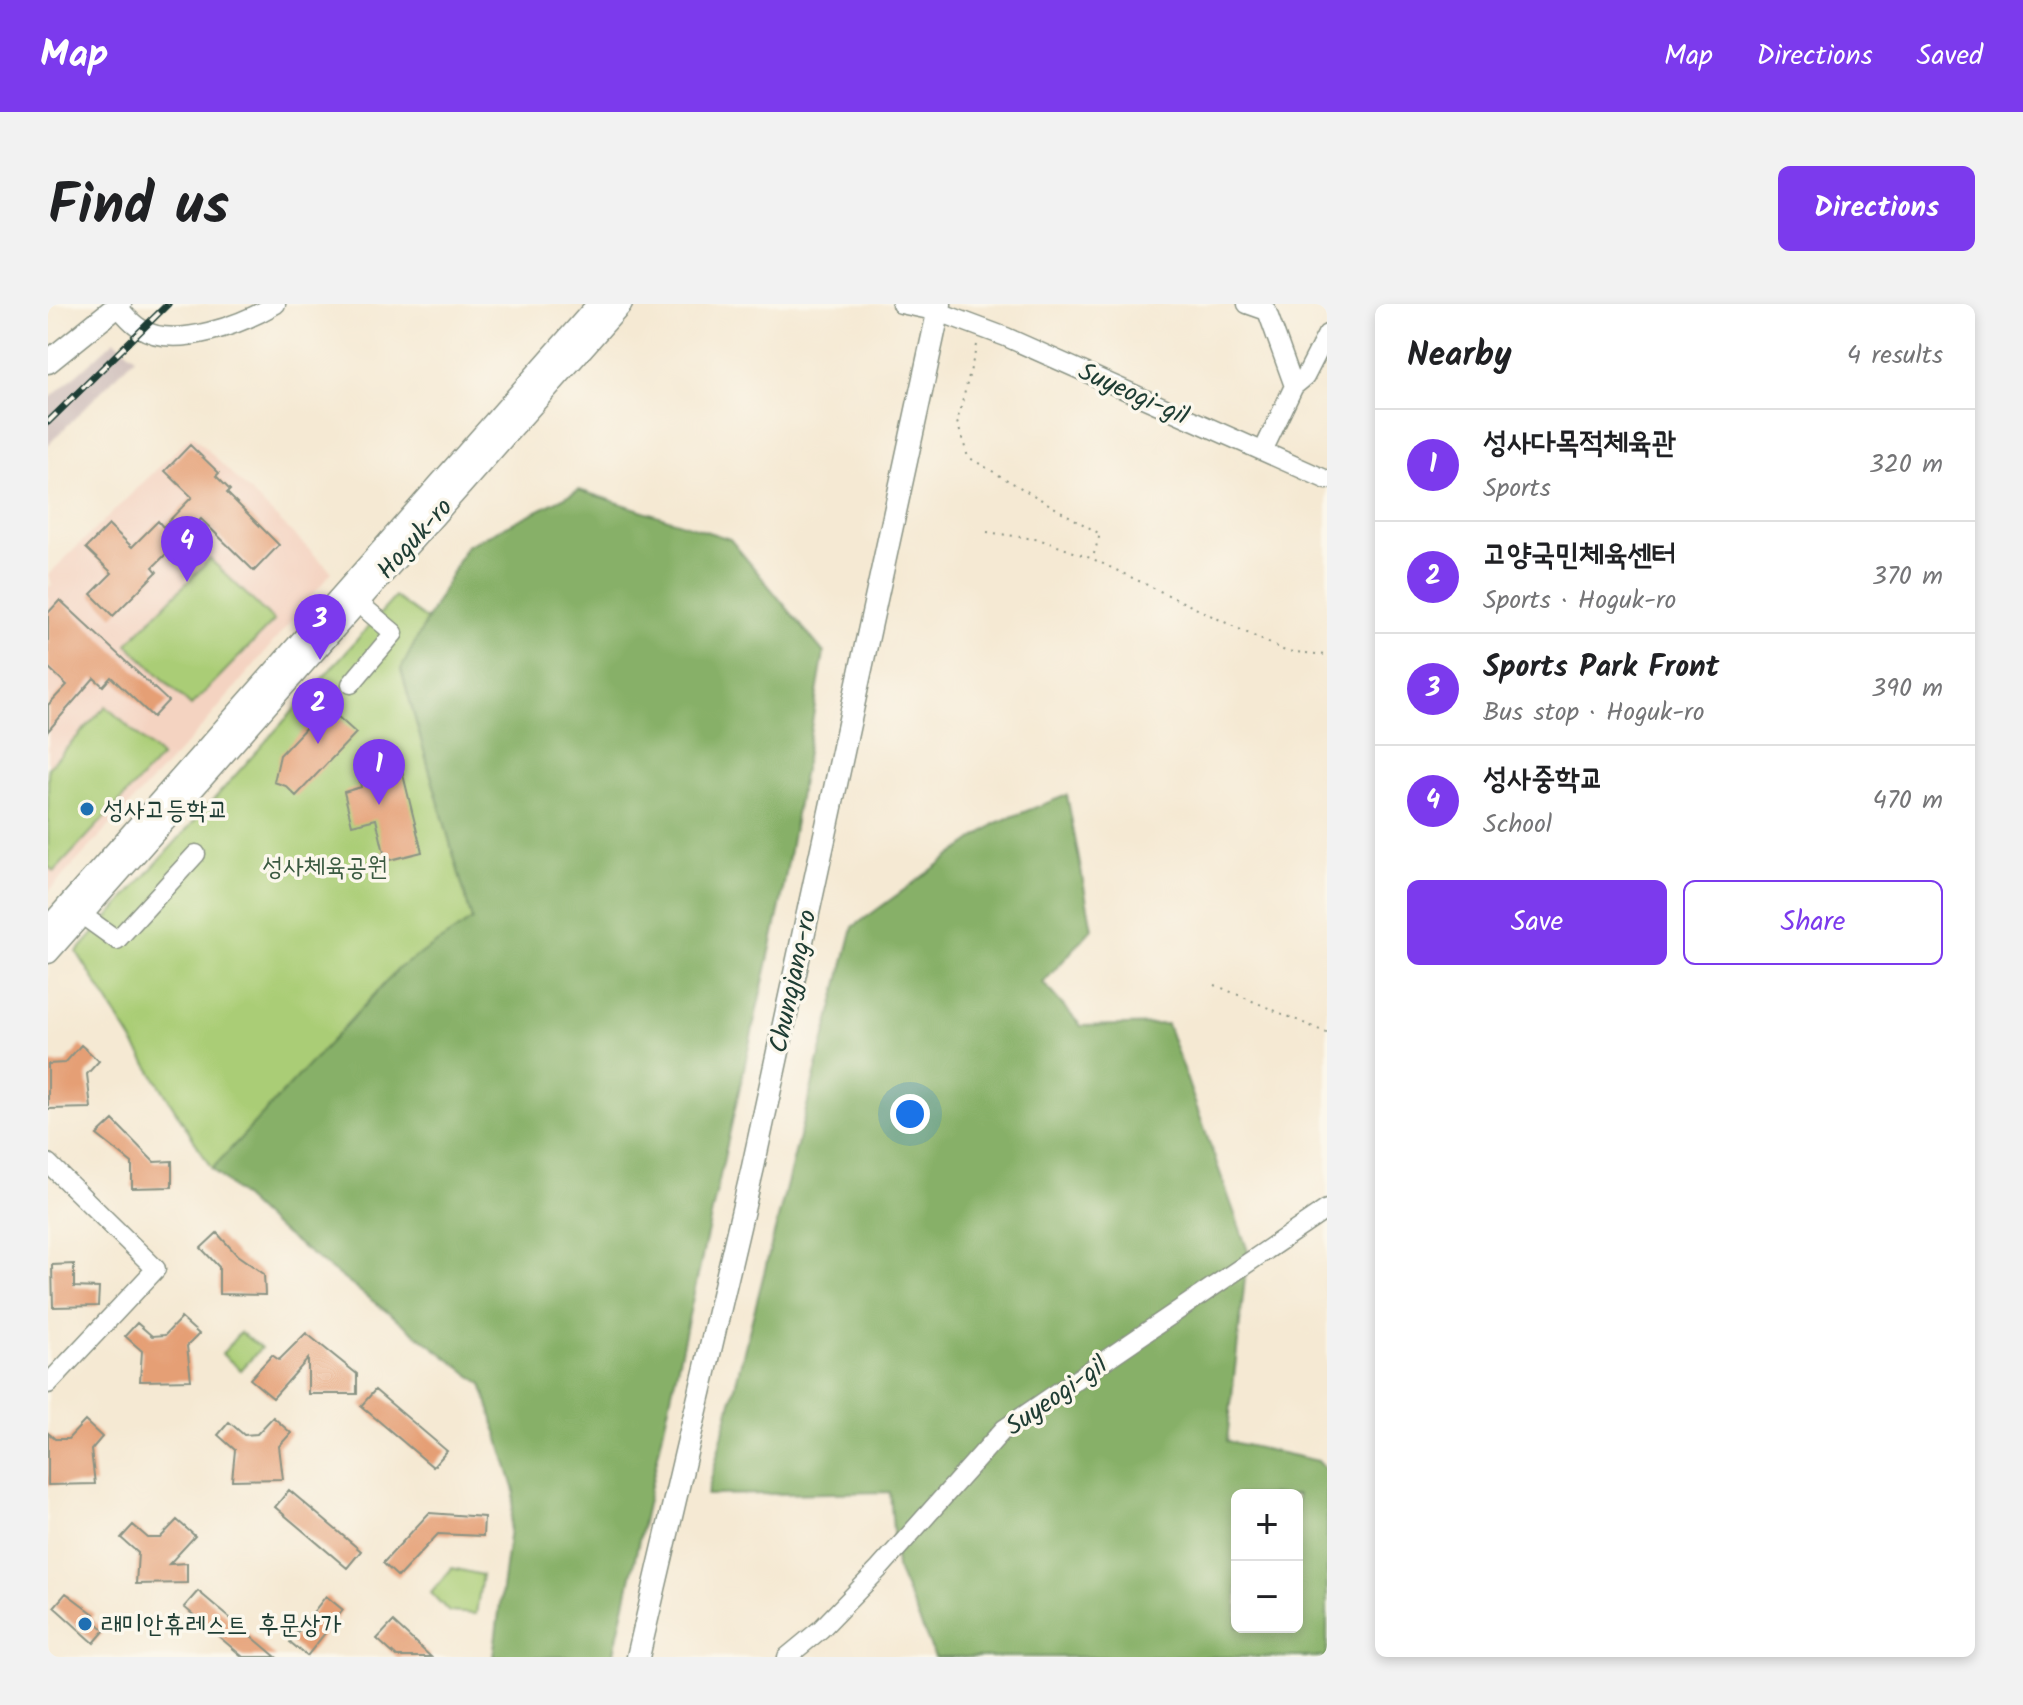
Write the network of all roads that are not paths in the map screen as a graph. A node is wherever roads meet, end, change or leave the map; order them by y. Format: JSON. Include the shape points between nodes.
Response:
{"nodes":[{"id":1,"x":276,"y":304,"type":"edge"},
{"id":2,"x":621,"y":304,"type":"edge"},
{"id":3,"x":901,"y":304,"type":"edge"},
{"id":4,"x":1247,"y":304,"type":"edge"},
{"id":5,"x":118,"y":305,"type":"edge"},
{"id":6,"x":598,"y":305,"type":"edge"},
{"id":7,"x":940,"y":308,"type":"edge"},
{"id":8,"x":1327,"y":334,"type":"edge"},
{"id":9,"x":48,"y":362,"type":"edge"},
{"id":10,"x":1294,"y":386,"type":"junction"},
{"id":11,"x":1263,"y":451,"type":"junction"},
{"id":12,"x":1327,"y":480,"type":"edge"},
{"id":13,"x":351,"y":596,"type":"junction"},
{"id":14,"x":351,"y":684,"type":"dead end"},
{"id":15,"x":196,"y":854,"type":"dead end"},
{"id":16,"x":75,"y":910,"type":"junction"},
{"id":17,"x":48,"y":929,"type":"edge"},
{"id":18,"x":48,"y":952,"type":"edge"},
{"id":19,"x":48,"y":1163,"type":"edge"},
{"id":20,"x":1327,"y":1209,"type":"edge"},
{"id":21,"x":48,"y":1384,"type":"edge"},
{"id":22,"x":638,"y":1657,"type":"edge"},
{"id":23,"x":787,"y":1657,"type":"edge"}],
"edges":[{"from":1,"to":5,"type":"street","via":[[221,330],[181,336],[141,330]]},
{"from":2,"to":13,"type":"main road","name":"Hoguk-ro"},
{"from":3,"to":7,"type":"street"},
{"from":4,"to":10,"type":"street","via":[[1267,311]]},
{"from":5,"to":9,"type":"main road"},
{"from":6,"to":13,"type":"main road","name":"Hoguk-ro"},
{"from":7,"to":11,"type":"street","name":"Suyeogi-gil"},
{"from":7,"to":22,"type":"main road","name":"Chungjang-ro","via":[[753,1167]]},
{"from":8,"to":10,"type":"street","via":[[1305,377]]},
{"from":10,"to":11,"type":"street"},
{"from":11,"to":12,"type":"street","name":"Suyeogi-gil"},
{"from":13,"to":14,"type":"street","via":[[394,633]]},
{"from":13,"to":16,"type":"main road","name":"Hoguk-ro"},
{"from":15,"to":16,"type":"street","via":[[117,940]]},
{"from":16,"to":17,"type":"main road","name":"Hoguk-ro"},
{"from":16,"to":18,"type":"main road","name":"Hoguk-ro"},
{"from":19,"to":21,"type":"street","via":[[156,1269]]},
{"from":20,"to":23,"type":"street","name":"Suyeogi-gil","via":[[1004,1429],[879,1569]]}]}
